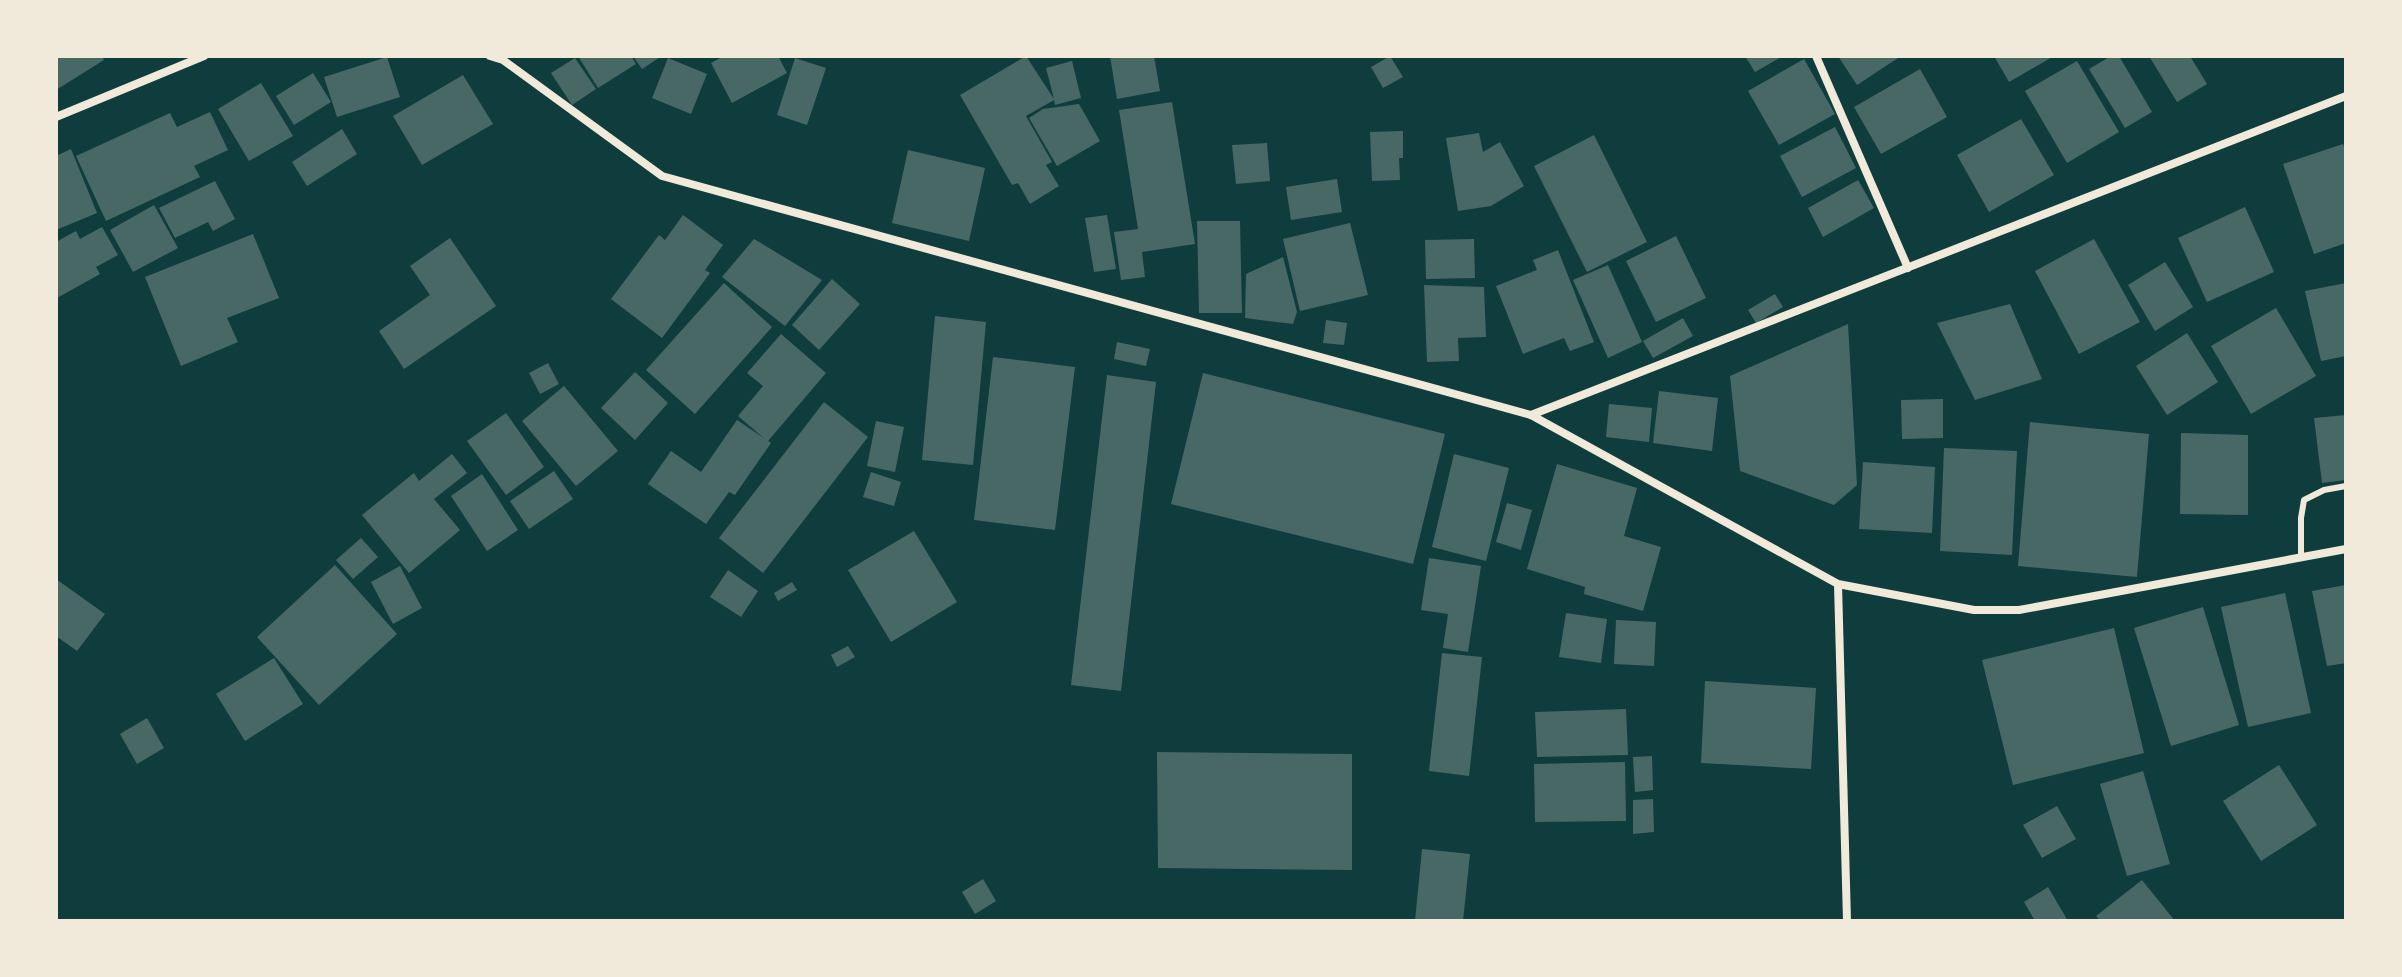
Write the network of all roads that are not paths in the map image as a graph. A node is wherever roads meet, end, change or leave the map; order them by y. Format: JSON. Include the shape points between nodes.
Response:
{"nodes":[{"id":1,"x":204,"y":56,"type":"edge"},
{"id":2,"x":490,"y":56,"type":"edge"},
{"id":3,"x":513,"y":56,"type":"edge"},
{"id":4,"x":1816,"y":56,"type":"edge"},
{"id":5,"x":503,"y":60,"type":"junction"},
{"id":6,"x":2346,"y":96,"type":"edge"},
{"id":7,"x":56,"y":117,"type":"edge"},
{"id":8,"x":1908,"y":268,"type":"junction"},
{"id":9,"x":1531,"y":415,"type":"junction"},
{"id":10,"x":2346,"y":486,"type":"edge"},
{"id":11,"x":2346,"y":549,"type":"edge"},
{"id":12,"x":2301,"y":558,"type":"junction"},
{"id":13,"x":1838,"y":584,"type":"junction"},
{"id":14,"x":1847,"y":921,"type":"edge"}],
"edges":[{"from":1,"to":7,"type":"street"},
{"from":2,"to":5,"type":"street"},
{"from":3,"to":5,"type":"street"},
{"from":4,"to":8,"type":"street"},
{"from":5,"to":9,"type":"street","via":[[662,176]]},
{"from":6,"to":8,"type":"street"},
{"from":8,"to":9,"type":"street"},
{"from":9,"to":13,"type":"street"},
{"from":10,"to":12,"type":"lane","via":[[2304,500]]},
{"from":11,"to":12,"type":"street"},
{"from":12,"to":13,"type":"street","via":[[2019,610],[1974,610]]},
{"from":13,"to":14,"type":"street"}]}
